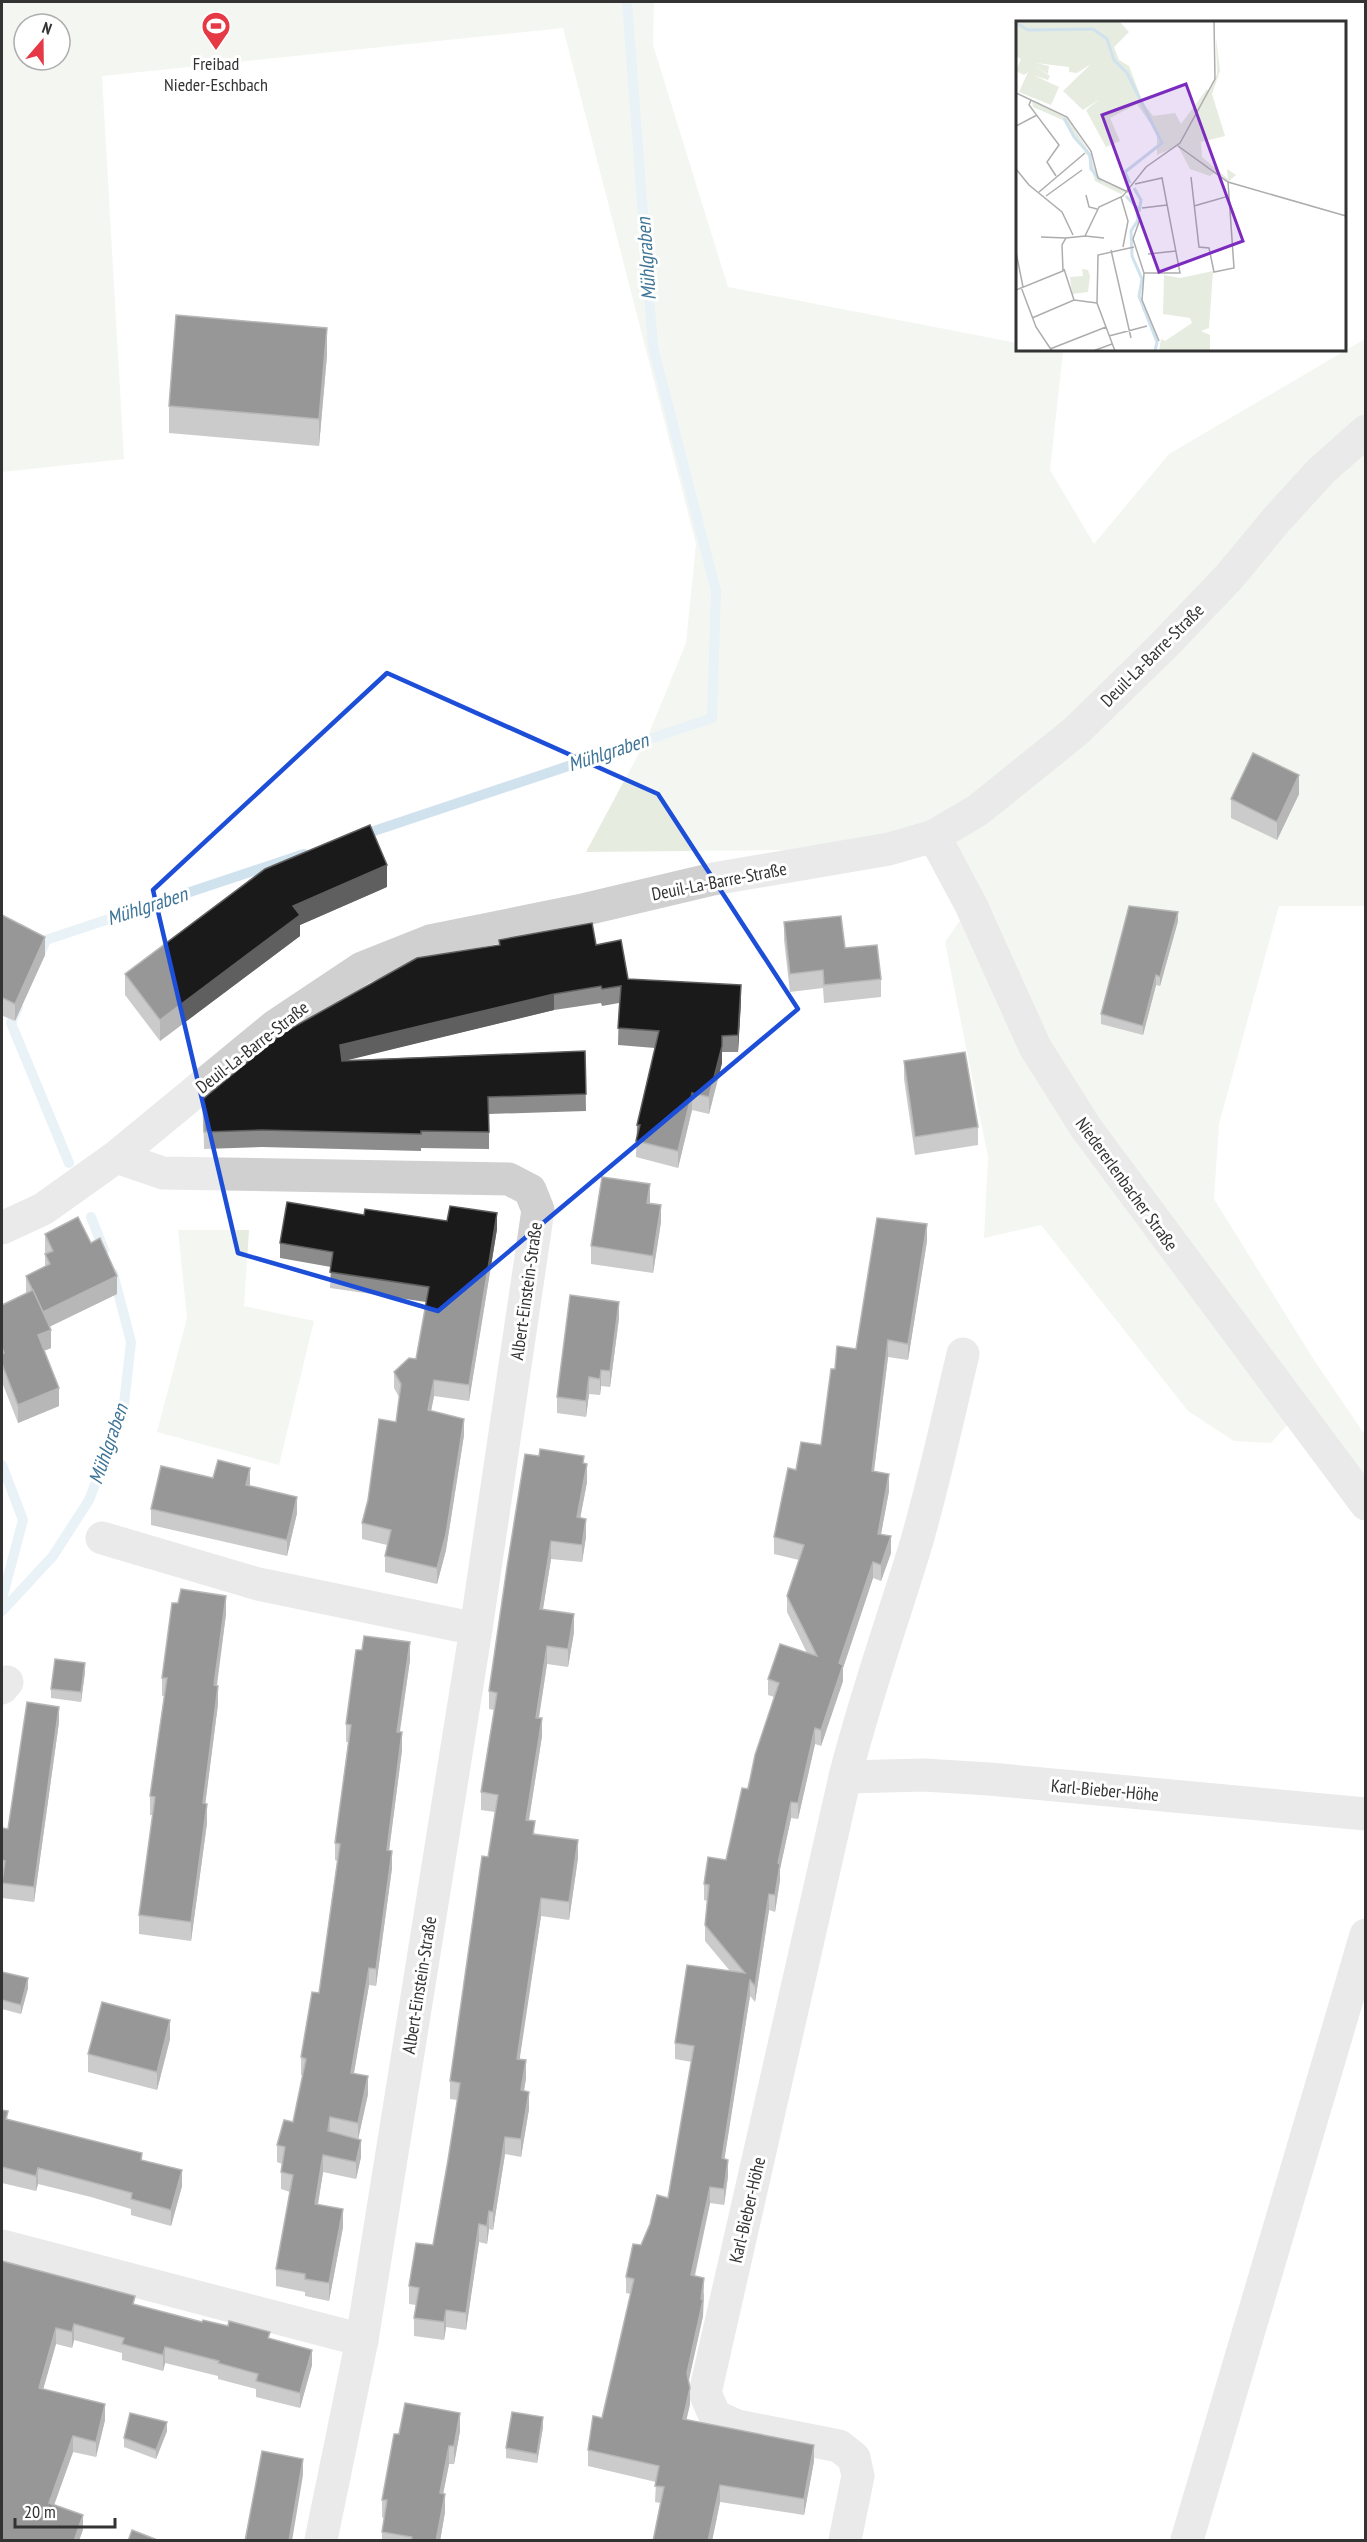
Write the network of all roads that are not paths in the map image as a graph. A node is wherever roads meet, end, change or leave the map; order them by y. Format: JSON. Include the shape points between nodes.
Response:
{"nodes":[{"id":1,"x":1365,"y":431,"type":"edge"},
{"id":2,"x":934,"y":836,"type":"junction"},
{"id":3,"x":116,"y":1157,"type":"junction"},
{"id":4,"x":2,"y":1228,"type":"edge"},
{"id":5,"x":963,"y":1354,"type":"dead end"},
{"id":6,"x":1365,"y":1504,"type":"edge"},
{"id":7,"x":102,"y":1538,"type":"dead end"},
{"id":8,"x":476,"y":1629,"type":"junction"},
{"id":9,"x":845,"y":1777,"type":"junction"},
{"id":10,"x":1365,"y":1814,"type":"edge"},
{"id":11,"x":1365,"y":1935,"type":"edge"},
{"id":12,"x":2,"y":2246,"type":"edge"},
{"id":13,"x":362,"y":2340,"type":"junction"},
{"id":14,"x":321,"y":2541,"type":"edge"},
{"id":15,"x":845,"y":2541,"type":"edge"},
{"id":16,"x":1187,"y":2541,"type":"edge"}],
"edges":[{"from":1,"to":2,"type":"street","name":"Deuil-La-Barre-Straße","via":[[1307,486],[1163,646],[1076,731],[978,810]]},
{"from":2,"to":3,"type":"street","name":"Deuil-La-Barre-Straße","via":[[889,849],[713,879],[430,941],[362,968],[275,1026]]},
{"from":2,"to":6,"type":"street","name":"Niedererlenbacher Straße","via":[[971,905],[1035,1047],[1086,1128]]},
{"from":3,"to":4,"type":"street","name":"Deuil-La-Barre-Straße","via":[[43,1209]]},
{"from":3,"to":8,"type":"street","name":"Albert-Einstein-Straße","via":[[163,1173],[509,1179],[530,1190],[538,1210]]},
{"from":5,"to":9,"type":"street","name":"Karl-Bieber-Höhe","via":[[925,1511]]},
{"from":7,"to":8,"type":"street","via":[[258,1584]]},
{"from":8,"to":13,"type":"street","name":"Albert-Einstein-Straße"},
{"from":9,"to":10,"type":"street","name":"Karl-Bieber-Höhe","via":[[924,1775],[989,1779]]},
{"from":9,"to":15,"type":"street","name":"Karl-Bieber-Höhe","via":[[705,2393],[715,2416],[738,2426],[839,2445],[854,2458],[858,2476]]},
{"from":11,"to":16,"type":"street"},
{"from":12,"to":13,"type":"street"},
{"from":13,"to":14,"type":"street","name":"Albert-Einstein-Straße"}]}
